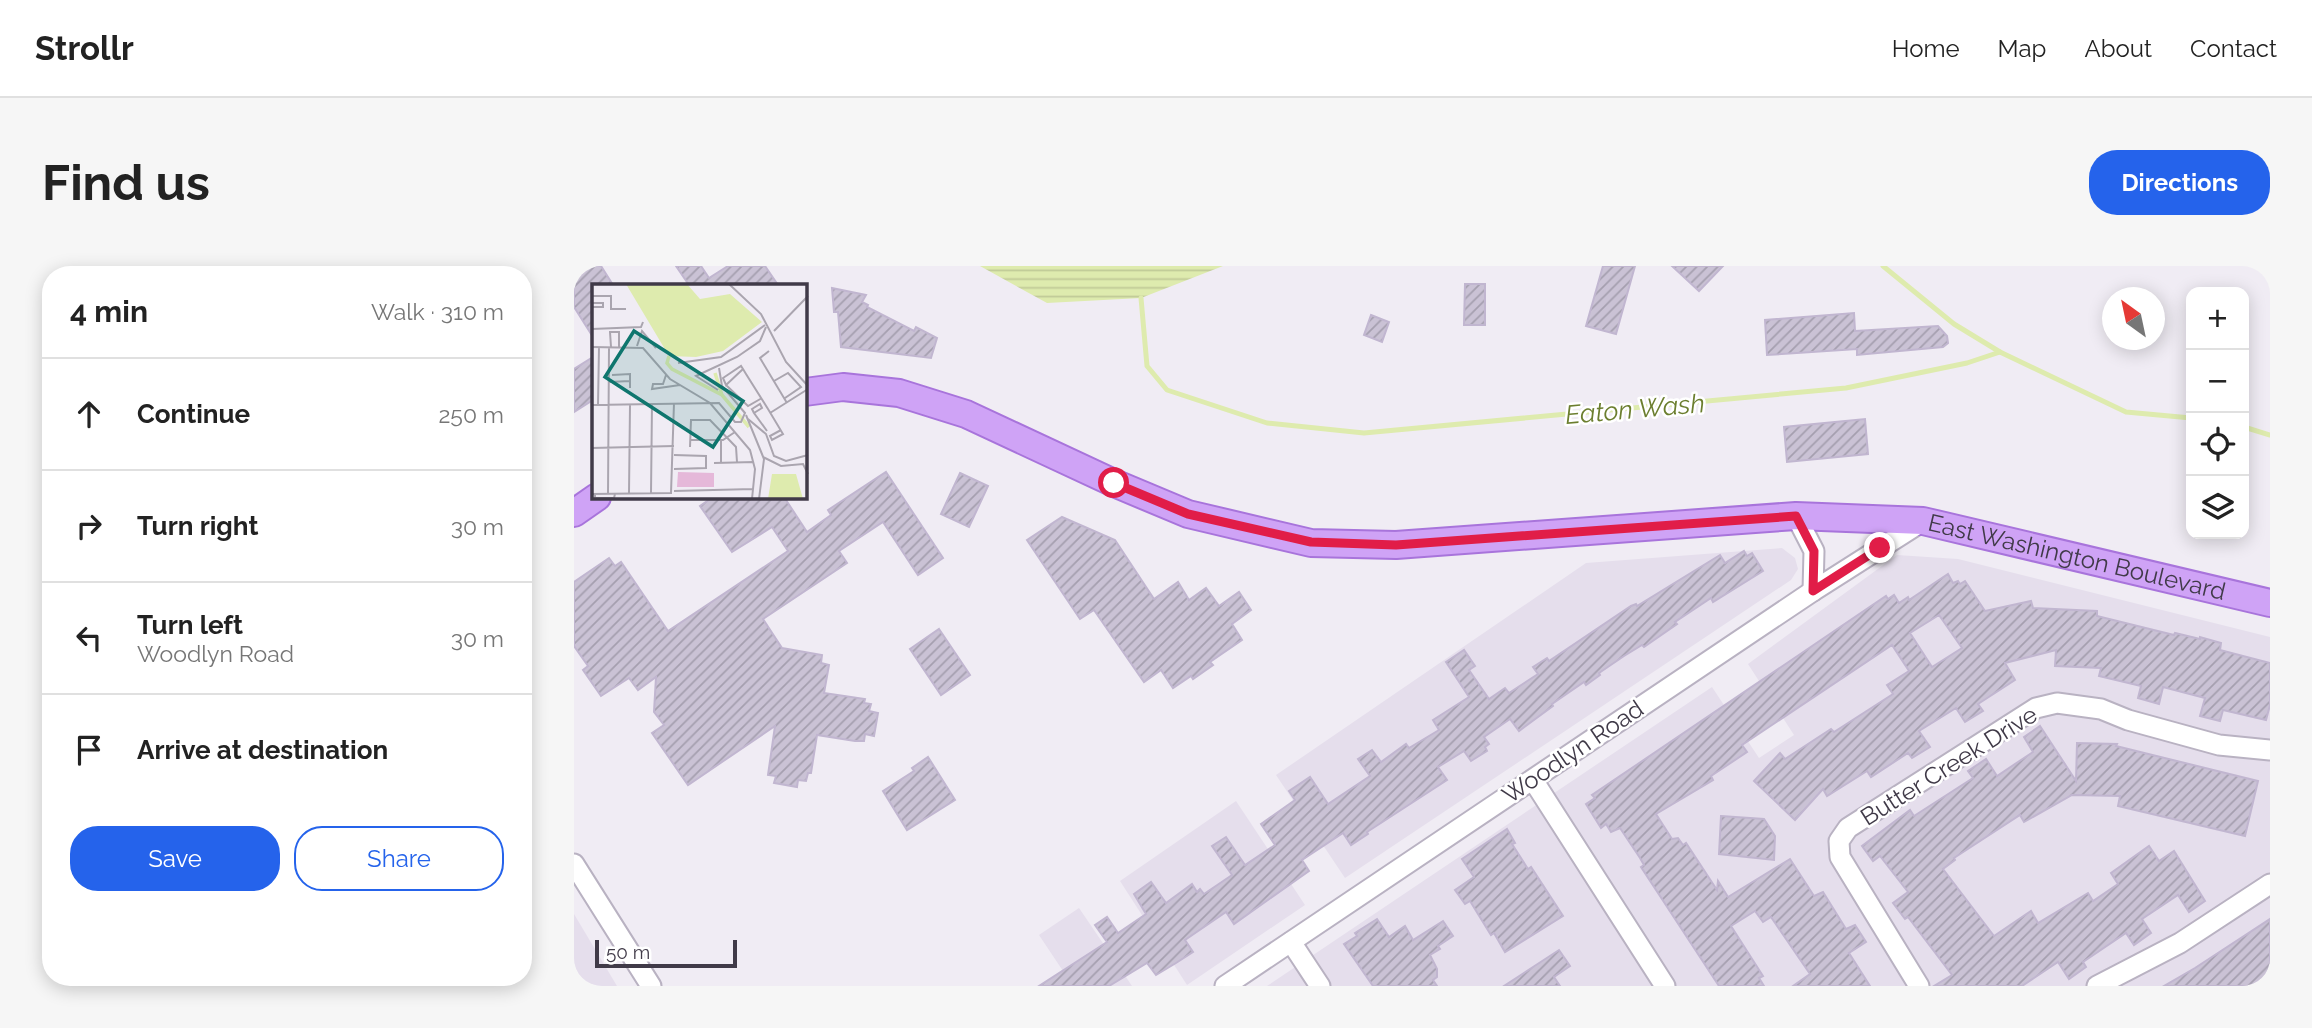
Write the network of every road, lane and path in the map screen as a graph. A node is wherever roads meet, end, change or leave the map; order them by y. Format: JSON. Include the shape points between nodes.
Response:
{"nodes":[{"id":1,"x":807,"y":392,"type":"edge"},
{"id":2,"x":594,"y":499,"type":"edge"},
{"id":3,"x":574,"y":513,"type":"edge"},
{"id":4,"x":1796,"y":516,"type":"junction"},
{"id":5,"x":1923,"y":521,"type":"junction"},
{"id":6,"x":1813,"y":591,"type":"junction"},
{"id":7,"x":2270,"y":603,"type":"edge"},
{"id":8,"x":2270,"y":750,"type":"edge"},
{"id":9,"x":1533,"y":780,"type":"junction"},
{"id":10,"x":574,"y":864,"type":"edge"},
{"id":11,"x":2270,"y":884,"type":"edge"},
{"id":12,"x":1292,"y":942,"type":"junction"},
{"id":13,"x":651,"y":986,"type":"edge"},
{"id":14,"x":1225,"y":986,"type":"edge"},
{"id":15,"x":1320,"y":986,"type":"edge"},
{"id":16,"x":1665,"y":986,"type":"edge"},
{"id":17,"x":1919,"y":986,"type":"edge"},
{"id":18,"x":2097,"y":986,"type":"edge"}],
"edges":[{"from":1,"to":4,"type":"main road","name":"East Washington Boulevard","via":[[843,387],[899,393],[966,414],[1188,514],[1311,542],[1396,545]]},
{"from":2,"to":3,"type":"main road"},
{"from":4,"to":5,"type":"main road","name":"East Washington Boulevard"},
{"from":4,"to":6,"type":"street","via":[[1814,551]]},
{"from":5,"to":6,"type":"street","name":"Woodlyn Road"},
{"from":5,"to":7,"type":"main road","name":"East Washington Boulevard"},
{"from":6,"to":9,"type":"street","name":"Woodlyn Road"},
{"from":8,"to":17,"type":"street","name":"Butter Creek Drive","via":[[2219,745],[2101,709],[2057,703],[2036,708],[1848,828],[1839,841],[1840,857]]},
{"from":9,"to":12,"type":"street","name":"Woodlyn Road"},
{"from":9,"to":16,"type":"street"},
{"from":10,"to":13,"type":"street"},
{"from":11,"to":18,"type":"street","via":[[2180,943]]},
{"from":12,"to":14,"type":"street","name":"Woodlyn Road"},
{"from":12,"to":15,"type":"street"}]}
